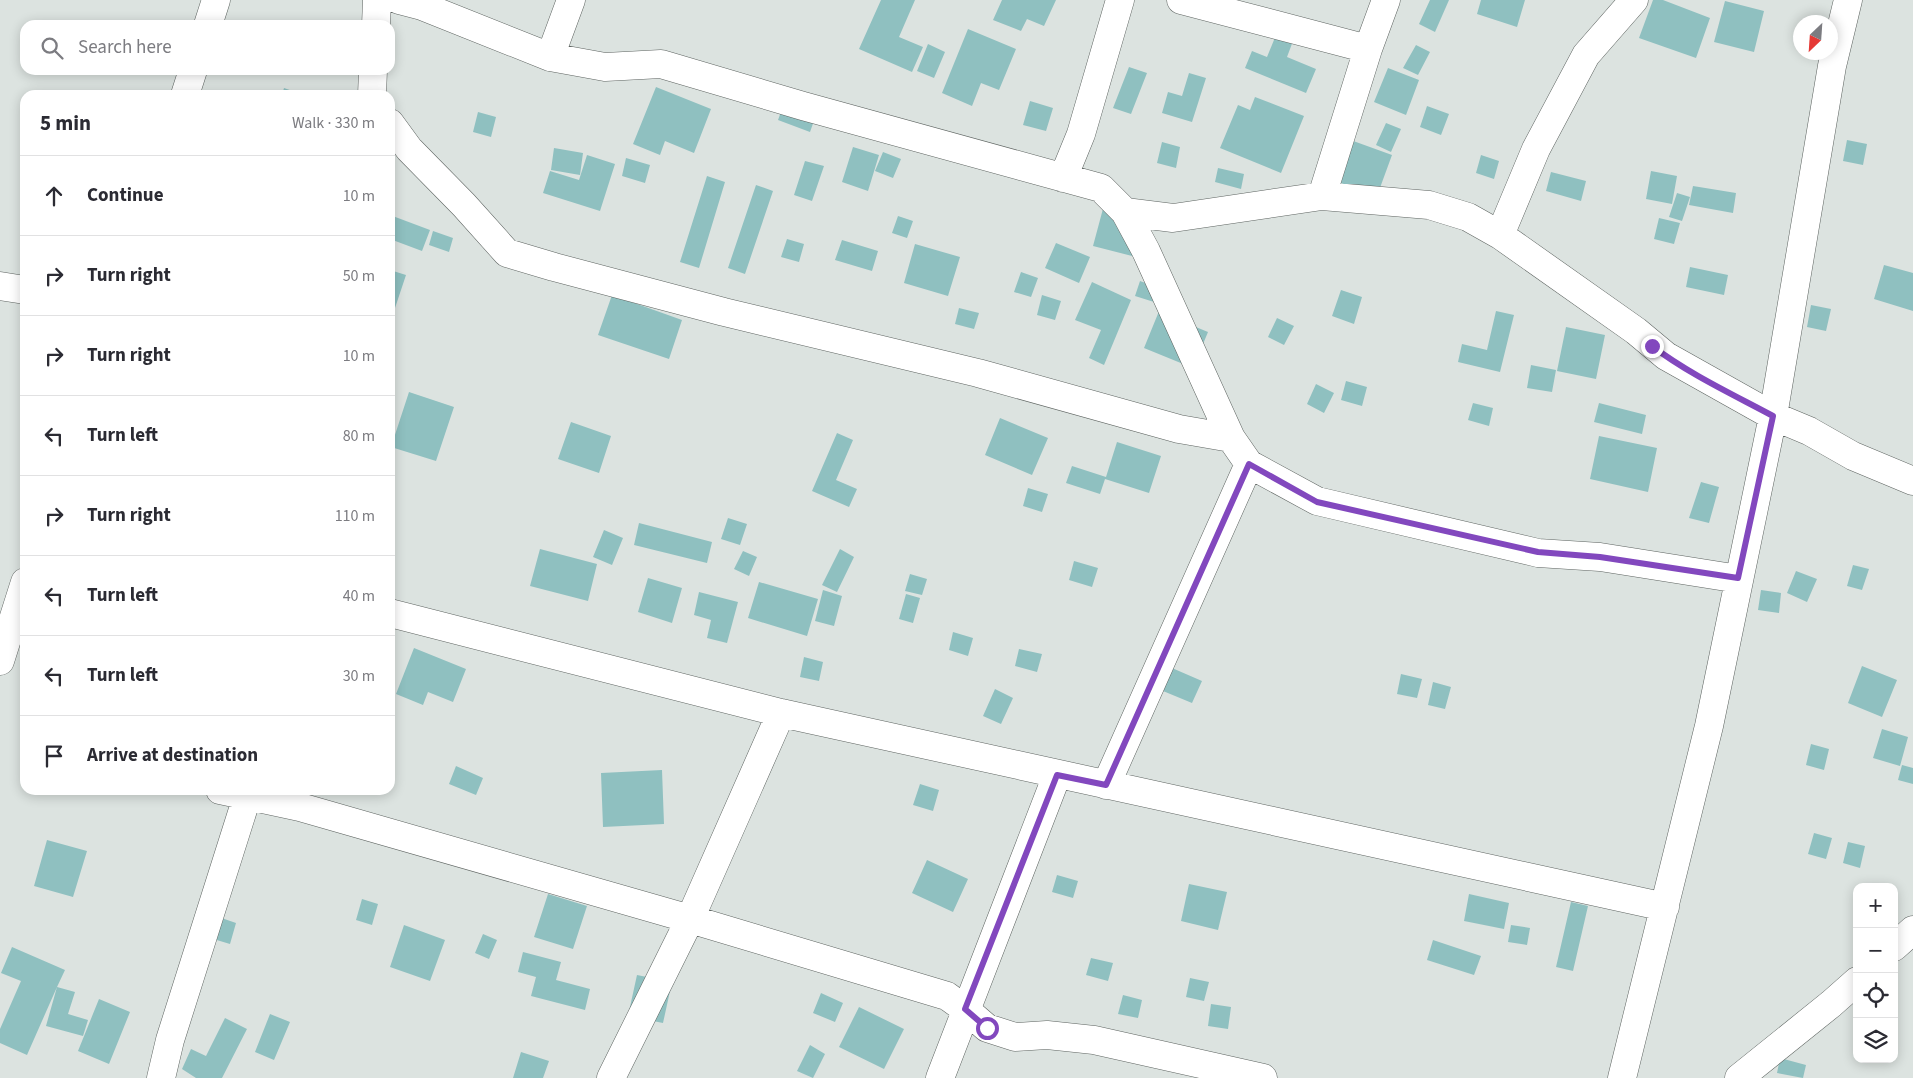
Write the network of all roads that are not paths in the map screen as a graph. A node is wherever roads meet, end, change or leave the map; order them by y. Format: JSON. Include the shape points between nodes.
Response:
{"nodes":[{"id":1,"x":216,"y":0,"type":"edge"},
{"id":2,"x":377,"y":0,"type":"edge"},
{"id":3,"x":399,"y":0,"type":"edge"},
{"id":4,"x":571,"y":0,"type":"edge"},
{"id":5,"x":1120,"y":0,"type":"edge"},
{"id":6,"x":1181,"y":0,"type":"edge"},
{"id":7,"x":1386,"y":0,"type":"edge"},
{"id":8,"x":1634,"y":0,"type":"edge"},
{"id":9,"x":1848,"y":0,"type":"edge"},
{"id":10,"x":210,"y":20,"type":"edge"},
{"id":11,"x":376,"y":20,"type":"edge"},
{"id":12,"x":1368,"y":49,"type":"junction"},
{"id":13,"x":550,"y":57,"type":"junction"},
{"id":14,"x":191,"y":75,"type":"edge"},
{"id":15,"x":373,"y":75,"type":"edge"},
{"id":16,"x":187,"y":90,"type":"edge"},
{"id":17,"x":372,"y":90,"type":"edge"},
{"id":18,"x":395,"y":130,"type":"edge"},
{"id":19,"x":1063,"y":178,"type":"junction"},
{"id":20,"x":1322,"y":196,"type":"junction"},
{"id":21,"x":1125,"y":212,"type":"junction"},
{"id":22,"x":1500,"y":235,"type":"junction"},
{"id":23,"x":0,"y":286,"type":"edge"},
{"id":24,"x":20,"y":289,"type":"edge"},
{"id":25,"x":1773,"y":416,"type":"junction"},
{"id":26,"x":1231,"y":438,"type":"junction"},
{"id":27,"x":1249,"y":464,"type":"junction"},
{"id":28,"x":1913,"y":481,"type":"edge"},
{"id":29,"x":1738,"y":578,"type":"junction"},
{"id":30,"x":20,"y":600,"type":"edge"},
{"id":31,"x":395,"y":614,"type":"edge"},
{"id":32,"x":0,"y":661,"type":"edge"},
{"id":33,"x":781,"y":713,"type":"junction"},
{"id":34,"x":1057,"y":775,"type":"junction"},
{"id":35,"x":1106,"y":785,"type":"junction"},
{"id":36,"x":239,"y":795,"type":"edge"},
{"id":37,"x":247,"y":797,"type":"junction"},
{"id":38,"x":1665,"y":907,"type":"junction"},
{"id":39,"x":690,"y":919,"type":"junction"},
{"id":40,"x":1913,"y":930,"type":"edge"},
{"id":41,"x":1898,"y":943,"type":"edge"},
{"id":42,"x":1853,"y":985,"type":"edge"},
{"id":43,"x":965,"y":1009,"type":"junction"},
{"id":44,"x":160,"y":1078,"type":"edge"},
{"id":45,"x":611,"y":1078,"type":"edge"},
{"id":46,"x":940,"y":1078,"type":"edge"},
{"id":47,"x":1263,"y":1078,"type":"edge"},
{"id":48,"x":1622,"y":1078,"type":"edge"},
{"id":49,"x":1739,"y":1078,"type":"edge"}],
"edges":[{"from":1,"to":10,"type":"street"},
{"from":2,"to":11,"type":"street"},
{"from":3,"to":13,"type":"street","via":[[422,6]]},
{"from":4,"to":13,"type":"street"},
{"from":5,"to":19,"type":"street","via":[[1081,134]]},
{"from":6,"to":12,"type":"street"},
{"from":7,"to":12,"type":"street"},
{"from":8,"to":22,"type":"street","via":[[1586,55],[1536,149]]},
{"from":9,"to":25,"type":"street","via":[[1832,66]]},
{"from":12,"to":20,"type":"street"},
{"from":13,"to":19,"type":"street","via":[[605,67],[661,64]]},
{"from":14,"to":16,"type":"street"},
{"from":15,"to":17,"type":"street"},
{"from":18,"to":26,"type":"street","via":[[409,149],[507,253],[724,312],[978,373],[1179,429]]},
{"from":19,"to":21,"type":"street","via":[[1101,188]]},
{"from":20,"to":21,"type":"street","via":[[1172,218]]},
{"from":20,"to":22,"type":"street","via":[[1429,205],[1468,217]]},
{"from":21,"to":26,"type":"street"},
{"from":22,"to":25,"type":"street","via":[[1636,331],[1666,356]]},
{"from":23,"to":24,"type":"street"},
{"from":25,"to":28,"type":"street","via":[[1809,431],[1853,456]]},
{"from":25,"to":29,"type":"street"},
{"from":26,"to":27,"type":"street"},
{"from":27,"to":29,"type":"street","via":[[1317,502],[1538,552],[1600,557]]},
{"from":27,"to":35,"type":"street"},
{"from":29,"to":38,"type":"street","via":[[1709,726]]},
{"from":30,"to":32,"type":"street"},
{"from":31,"to":33,"type":"street"},
{"from":33,"to":34,"type":"street"},
{"from":33,"to":39,"type":"street"},
{"from":34,"to":35,"type":"street"},
{"from":34,"to":43,"type":"street"},
{"from":35,"to":38,"type":"street"},
{"from":36,"to":37,"type":"street"},
{"from":37,"to":39,"type":"street","via":[[300,807]]},
{"from":37,"to":44,"type":"street"},
{"from":38,"to":48,"type":"street"},
{"from":39,"to":43,"type":"street","via":[[947,996]]},
{"from":39,"to":45,"type":"street"},
{"from":40,"to":41,"type":"street"},
{"from":42,"to":49,"type":"street"},
{"from":43,"to":46,"type":"street"},
{"from":43,"to":47,"type":"street","via":[[987,1028],[1015,1037],[1046,1035],[1094,1040]]}]}
